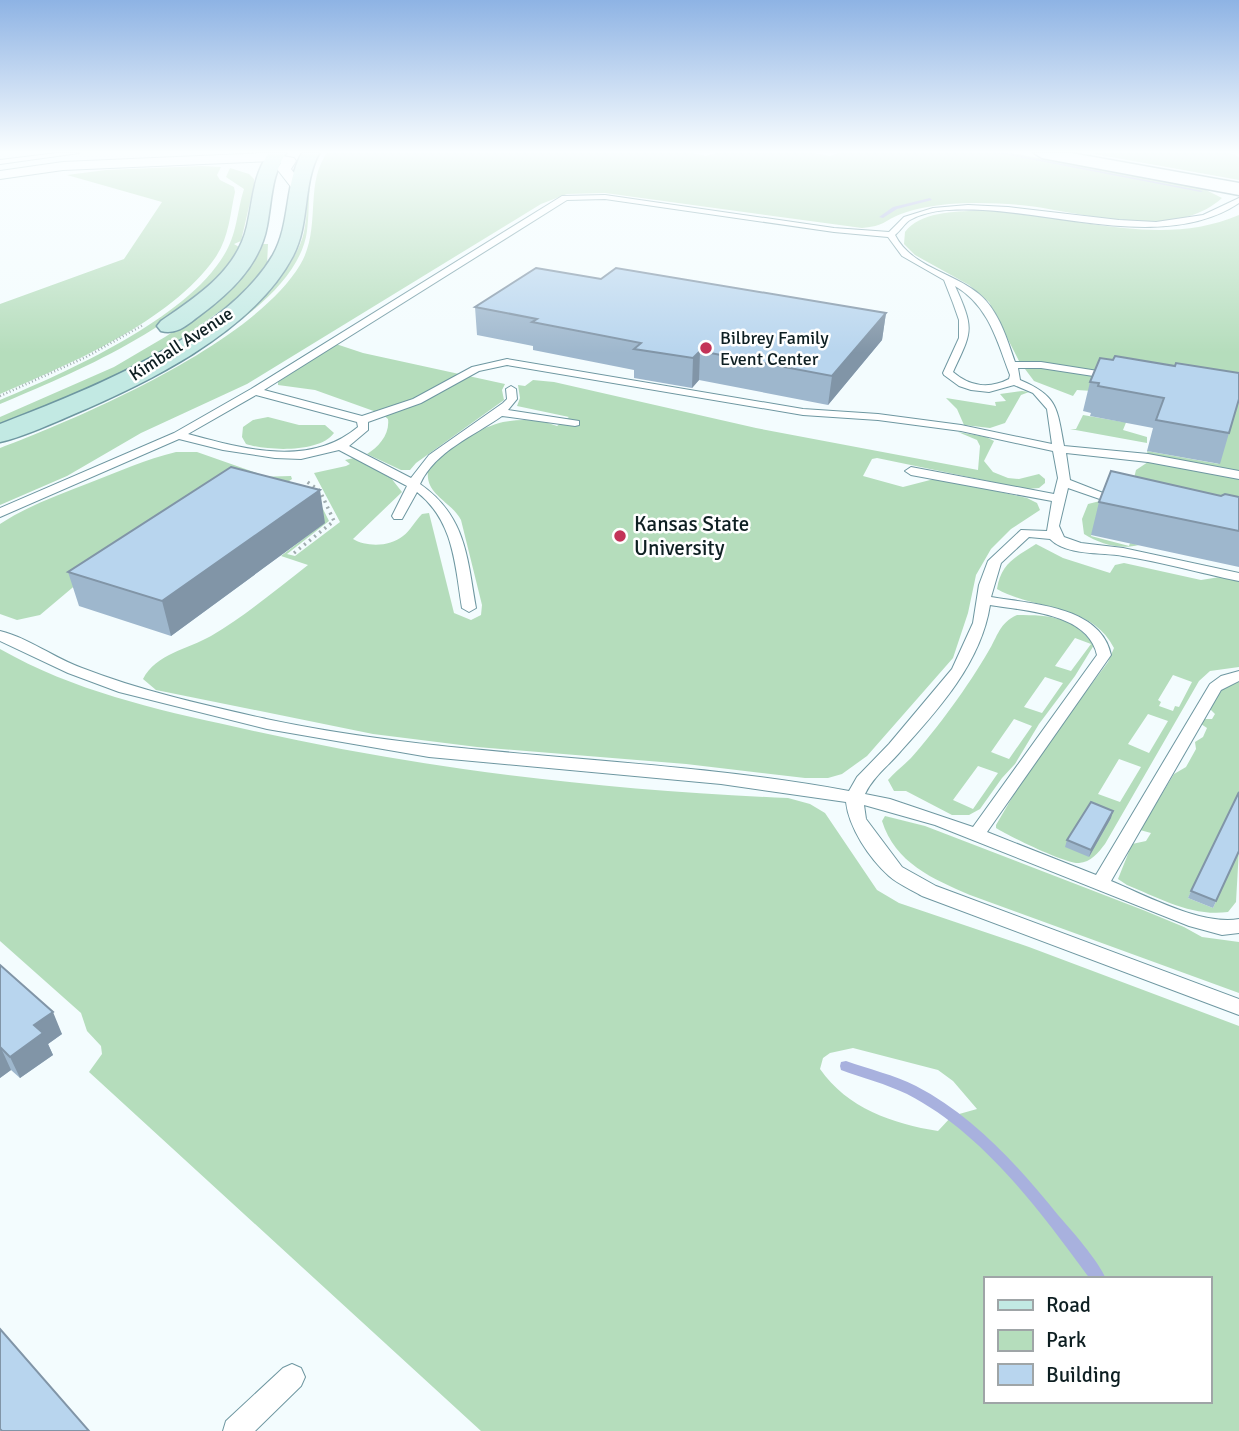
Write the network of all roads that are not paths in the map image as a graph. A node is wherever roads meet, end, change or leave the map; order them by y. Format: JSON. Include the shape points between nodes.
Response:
{"nodes":[{"id":1,"x":255,"y":220,"type":"edge"},
{"id":2,"x":293,"y":220,"type":"edge"},
{"id":3,"x":530,"y":220,"type":"edge"},
{"id":4,"x":763,"y":220,"type":"edge"},
{"id":5,"x":906,"y":220,"type":"edge"},
{"id":6,"x":1085,"y":220,"type":"edge"},
{"id":7,"x":1195,"y":220,"type":"edge"},
{"id":8,"x":891,"y":235,"type":"junction"},
{"id":9,"x":947,"y":278,"type":"junction"},
{"id":10,"x":153,"y":327,"type":"road end"},
{"id":11,"x":1011,"y":365,"type":"junction"},
{"id":12,"x":1129,"y":378,"type":"edge"},
{"id":13,"x":1014,"y":381,"type":"junction"},
{"id":14,"x":510,"y":389,"type":"dead end"},
{"id":15,"x":255,"y":391,"type":"junction"},
{"id":16,"x":500,"y":412,"type":"junction"},
{"id":17,"x":362,"y":420,"type":"junction"},
{"id":18,"x":575,"y":423,"type":"dead end"},
{"id":19,"x":0,"y":434,"type":"edge"},
{"id":20,"x":178,"y":435,"type":"junction"},
{"id":21,"x":340,"y":446,"type":"junction"},
{"id":22,"x":1059,"y":449,"type":"junction"},
{"id":23,"x":911,"y":471,"type":"dead end"},
{"id":24,"x":1239,"y":475,"type":"edge"},
{"id":25,"x":1063,"y":482,"type":"junction"},
{"id":26,"x":413,"y":485,"type":"junction"},
{"id":27,"x":1060,"y":499,"type":"junction"},
{"id":28,"x":1139,"y":508,"type":"edge"},
{"id":29,"x":0,"y":513,"type":"edge"},
{"id":30,"x":398,"y":516,"type":"dead end"},
{"id":31,"x":1054,"y":535,"type":"junction"},
{"id":32,"x":1239,"y":578,"type":"edge"},
{"id":33,"x":984,"y":600,"type":"junction"},
{"id":34,"x":469,"y":608,"type":"dead end"},
{"id":35,"x":0,"y":635,"type":"edge"},
{"id":36,"x":1239,"y":676,"type":"edge"},
{"id":37,"x":854,"y":798,"type":"junction"},
{"id":38,"x":976,"y":835,"type":"junction"},
{"id":39,"x":1100,"y":884,"type":"junction"},
{"id":40,"x":1239,"y":926,"type":"edge"},
{"id":41,"x":1239,"y":1007,"type":"edge"},
{"id":42,"x":292,"y":1377,"type":"dead end"},
{"id":43,"x":236,"y":1431,"type":"edge"}],
"edges":[{"from":1,"to":10,"type":"main road","name":"Kimball Avenue","via":[[252,243],[233,273],[199,304]]},
{"from":2,"to":19,"type":"main road","name":"Kimball Avenue","via":[[283,257],[264,283],[185,347],[128,380]]},
{"from":3,"to":15,"type":"lane"},
{"from":4,"to":8,"type":"lane"},
{"from":5,"to":8,"type":"lane"},
{"from":6,"to":7,"type":"lane","via":[[1144,225]]},
{"from":8,"to":9,"type":"lane","via":[[898,250]]},
{"from":9,"to":11,"type":"lane","via":[[984,305]]},
{"from":9,"to":13,"type":"lane","via":[[964,324],[962,347],[948,373],[961,383],[985,389]]},
{"from":11,"to":12,"type":"lane"},
{"from":11,"to":13,"type":"lane"},
{"from":13,"to":22,"type":"lane","via":[[1037,391],[1048,402]]},
{"from":14,"to":16,"type":"lane","via":[[510,404]]},
{"from":15,"to":17,"type":"lane"},
{"from":15,"to":20,"type":"lane"},
{"from":16,"to":18,"type":"lane"},
{"from":16,"to":26,"type":"lane","via":[[433,457]]},
{"from":17,"to":21,"type":"lane","via":[[364,428]]},
{"from":17,"to":22,"type":"lane","via":[[417,401],[476,369],[508,362],[723,401],[961,428]]},
{"from":20,"to":21,"type":"lane","via":[[277,456]]},
{"from":20,"to":29,"type":"lane"},
{"from":21,"to":26,"type":"lane"},
{"from":22,"to":24,"type":"lane","via":[[1147,458]]},
{"from":22,"to":25,"type":"lane"},
{"from":23,"to":27,"type":"lane"},
{"from":25,"to":27,"type":"lane"},
{"from":25,"to":28,"type":"lane"},
{"from":26,"to":30,"type":"lane"},
{"from":26,"to":34,"type":"lane","via":[[436,503],[450,522]]},
{"from":27,"to":31,"type":"lane"},
{"from":31,"to":32,"type":"lane","via":[[1079,547]]},
{"from":31,"to":33,"type":"lane","via":[[1026,533],[1015,540],[995,561]]},
{"from":33,"to":37,"type":"lane","via":[[980,623],[959,670],[863,781]]},
{"from":33,"to":38,"type":"lane","via":[[1070,619],[1098,635],[1105,645],[1104,656]]},
{"from":35,"to":37,"type":"lane","via":[[124,689],[267,724],[429,752],[721,779]]},
{"from":36,"to":39,"type":"lane","via":[[1215,687]]},
{"from":37,"to":38,"type":"lane","via":[[914,811]]},
{"from":37,"to":41,"type":"lane","via":[[857,820],[878,851],[896,872],[929,891]]},
{"from":38,"to":39,"type":"lane"},
{"from":39,"to":40,"type":"lane","via":[[1209,925]]},
{"from":42,"to":43,"type":"lane"}]}
